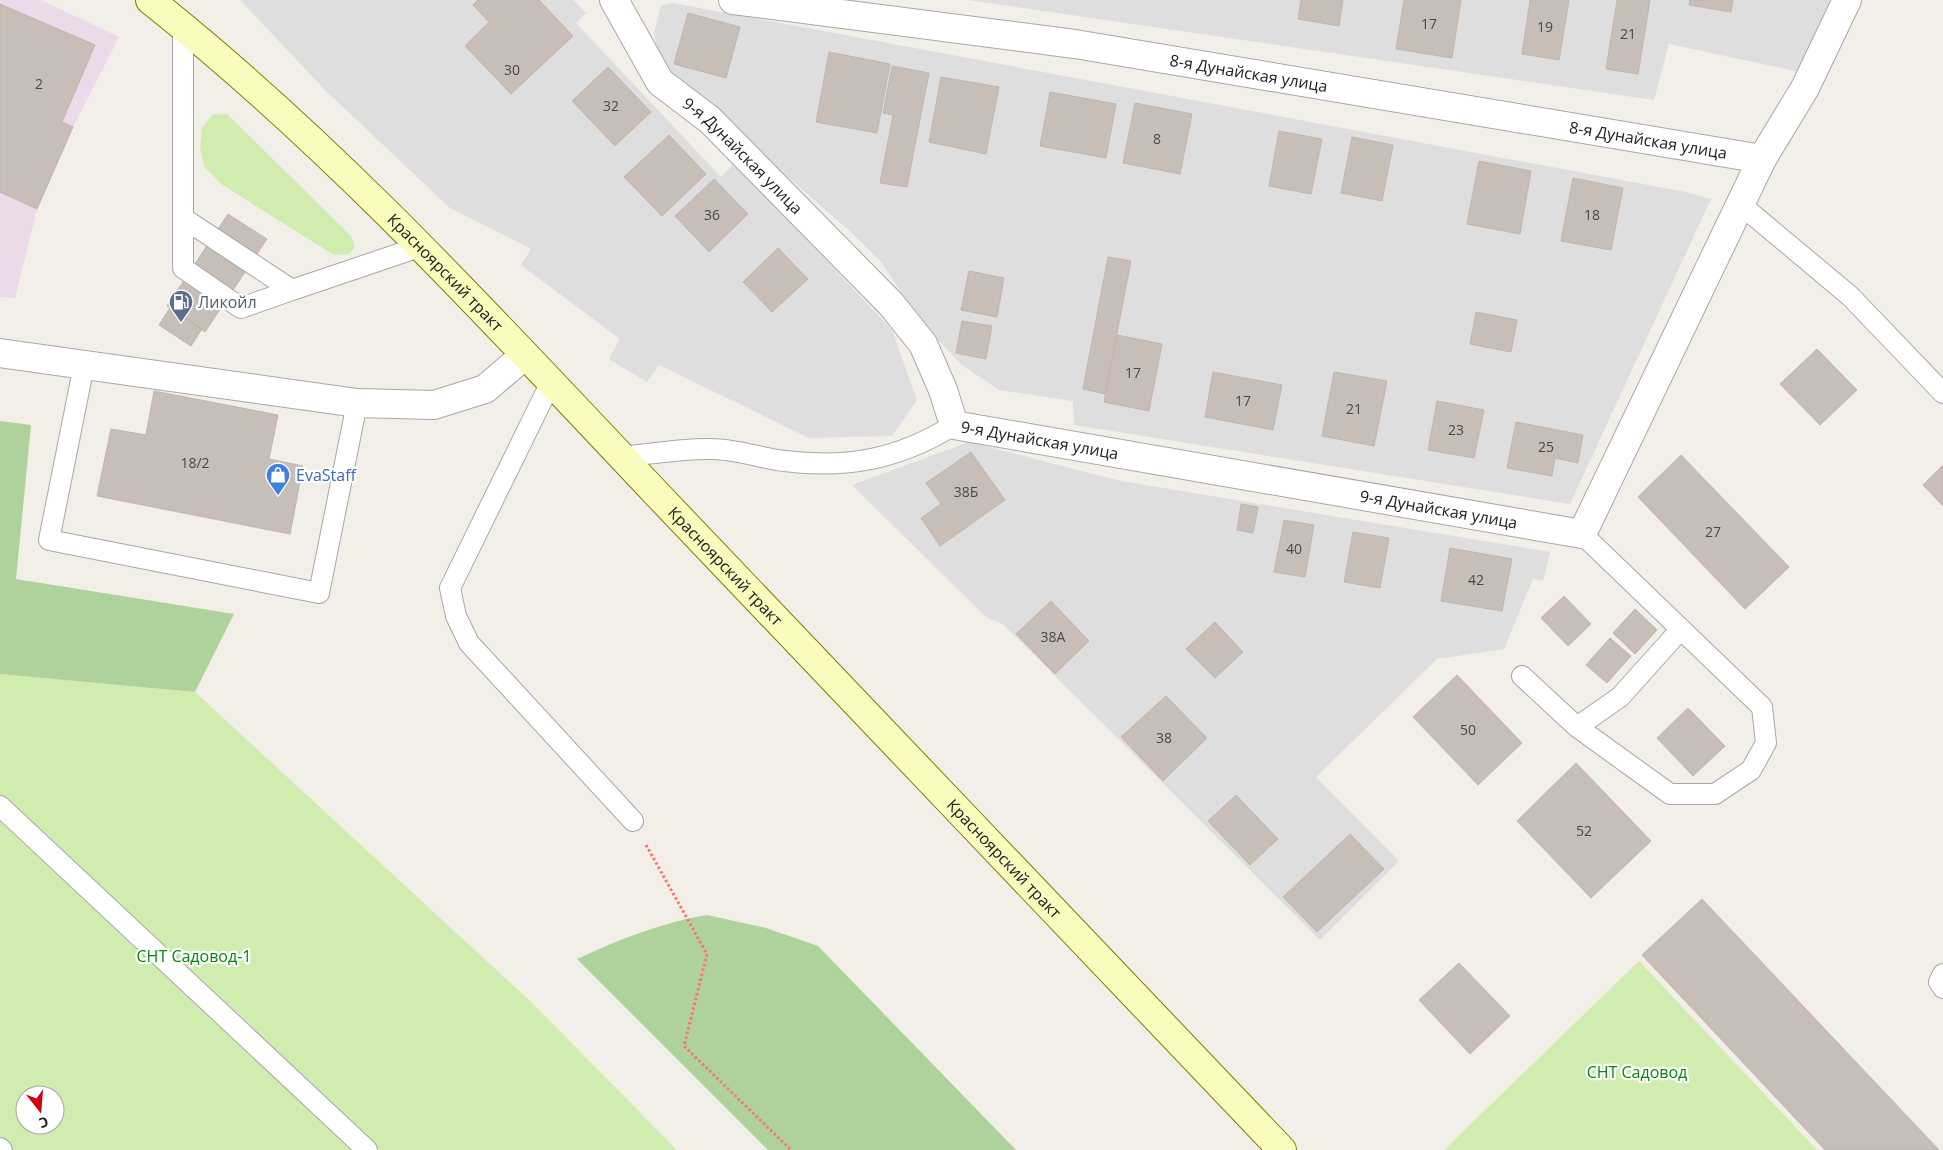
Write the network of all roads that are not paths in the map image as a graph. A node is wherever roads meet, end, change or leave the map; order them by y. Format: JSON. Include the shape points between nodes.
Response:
{"nodes":[{"id":1,"x":150,"y":0,"type":"edge"},
{"id":2,"x":614,"y":0,"type":"edge"},
{"id":3,"x":733,"y":0,"type":"edge"},
{"id":4,"x":1847,"y":0,"type":"edge"},
{"id":5,"x":183,"y":26,"type":"junction"},
{"id":6,"x":1762,"y":159,"type":"junction"},
{"id":7,"x":1740,"y":204,"type":"junction"},
{"id":8,"x":183,"y":218,"type":"junction"},
{"id":9,"x":419,"y":246,"type":"junction"},
{"id":10,"x":292,"y":290,"type":"junction"},
{"id":11,"x":0,"y":352,"type":"edge"},
{"id":12,"x":525,"y":355,"type":"junction"},
{"id":13,"x":84,"y":365,"type":"junction"},
{"id":14,"x":551,"y":382,"type":"junction"},
{"id":15,"x":1943,"y":393,"type":"edge"},
{"id":16,"x":357,"y":403,"type":"junction"},
{"id":17,"x":954,"y":425,"type":"junction"},
{"id":18,"x":622,"y":457,"type":"junction"},
{"id":19,"x":1582,"y":534,"type":"junction"},
{"id":20,"x":1681,"y":629,"type":"junction"},
{"id":21,"x":1522,"y":676,"type":"dead end"},
{"id":22,"x":1577,"y":727,"type":"junction"},
{"id":23,"x":0,"y":806,"type":"edge"},
{"id":24,"x":633,"y":821,"type":"road end"},
{"id":25,"x":1943,"y":974,"type":"edge"},
{"id":26,"x":1943,"y":988,"type":"edge"},
{"id":27,"x":367,"y":1150,"type":"edge"},
{"id":28,"x":1282,"y":1150,"type":"edge"}],
"edges":[{"from":1,"to":5,"type":"main road","name":"Красноярский тракт"},
{"from":2,"to":17,"type":"street","name":"9-я Дунайская улица","via":[[660,82],[710,120],[891,304],[923,344]]},
{"from":3,"to":6,"type":"street","name":"8-я Дунайская улица","via":[[1075,44]]},
{"from":4,"to":6,"type":"street","via":[[1805,88]]},
{"from":5,"to":8,"type":"lane"},
{"from":5,"to":9,"type":"main road","name":"Красноярский тракт","via":[[278,109]]},
{"from":6,"to":7,"type":"street"},
{"from":7,"to":15,"type":"lane","via":[[1850,296]]},
{"from":7,"to":19,"type":"street"},
{"from":8,"to":10,"type":"lane"},
{"from":8,"to":10,"type":"lane","via":[[183,268],[242,308]]},
{"from":9,"to":10,"type":"lane"},
{"from":9,"to":12,"type":"main road","name":"Красноярский тракт"},
{"from":11,"to":13,"type":"street"},
{"from":12,"to":14,"type":"main road","name":"Красноярский тракт"},
{"from":12,"to":16,"type":"street","via":[[485,389],[434,405]]},
{"from":13,"to":16,"type":"street"},
{"from":13,"to":16,"type":"lane","via":[[49,540],[319,593]]},
{"from":14,"to":18,"type":"main road","name":"Красноярский тракт"},
{"from":14,"to":24,"type":"lane","via":[[450,588],[456,616],[470,642]]},
{"from":17,"to":18,"type":"lane","via":[[901,452],[827,464],[783,461],[713,449]]},
{"from":17,"to":19,"type":"street","name":"9-я Дунайская улица"},
{"from":18,"to":28,"type":"main road","name":"Красноярский тракт"},
{"from":19,"to":20,"type":"lane"},
{"from":20,"to":22,"type":"lane","via":[[1620,697]]},
{"from":20,"to":22,"type":"lane","via":[[1762,707],[1766,743],[1751,770],[1715,794],[1670,794]]},
{"from":21,"to":22,"type":"lane"},
{"from":23,"to":27,"type":"lane"},
{"from":25,"to":26,"type":"lane","via":[[1939,982]]}]}
